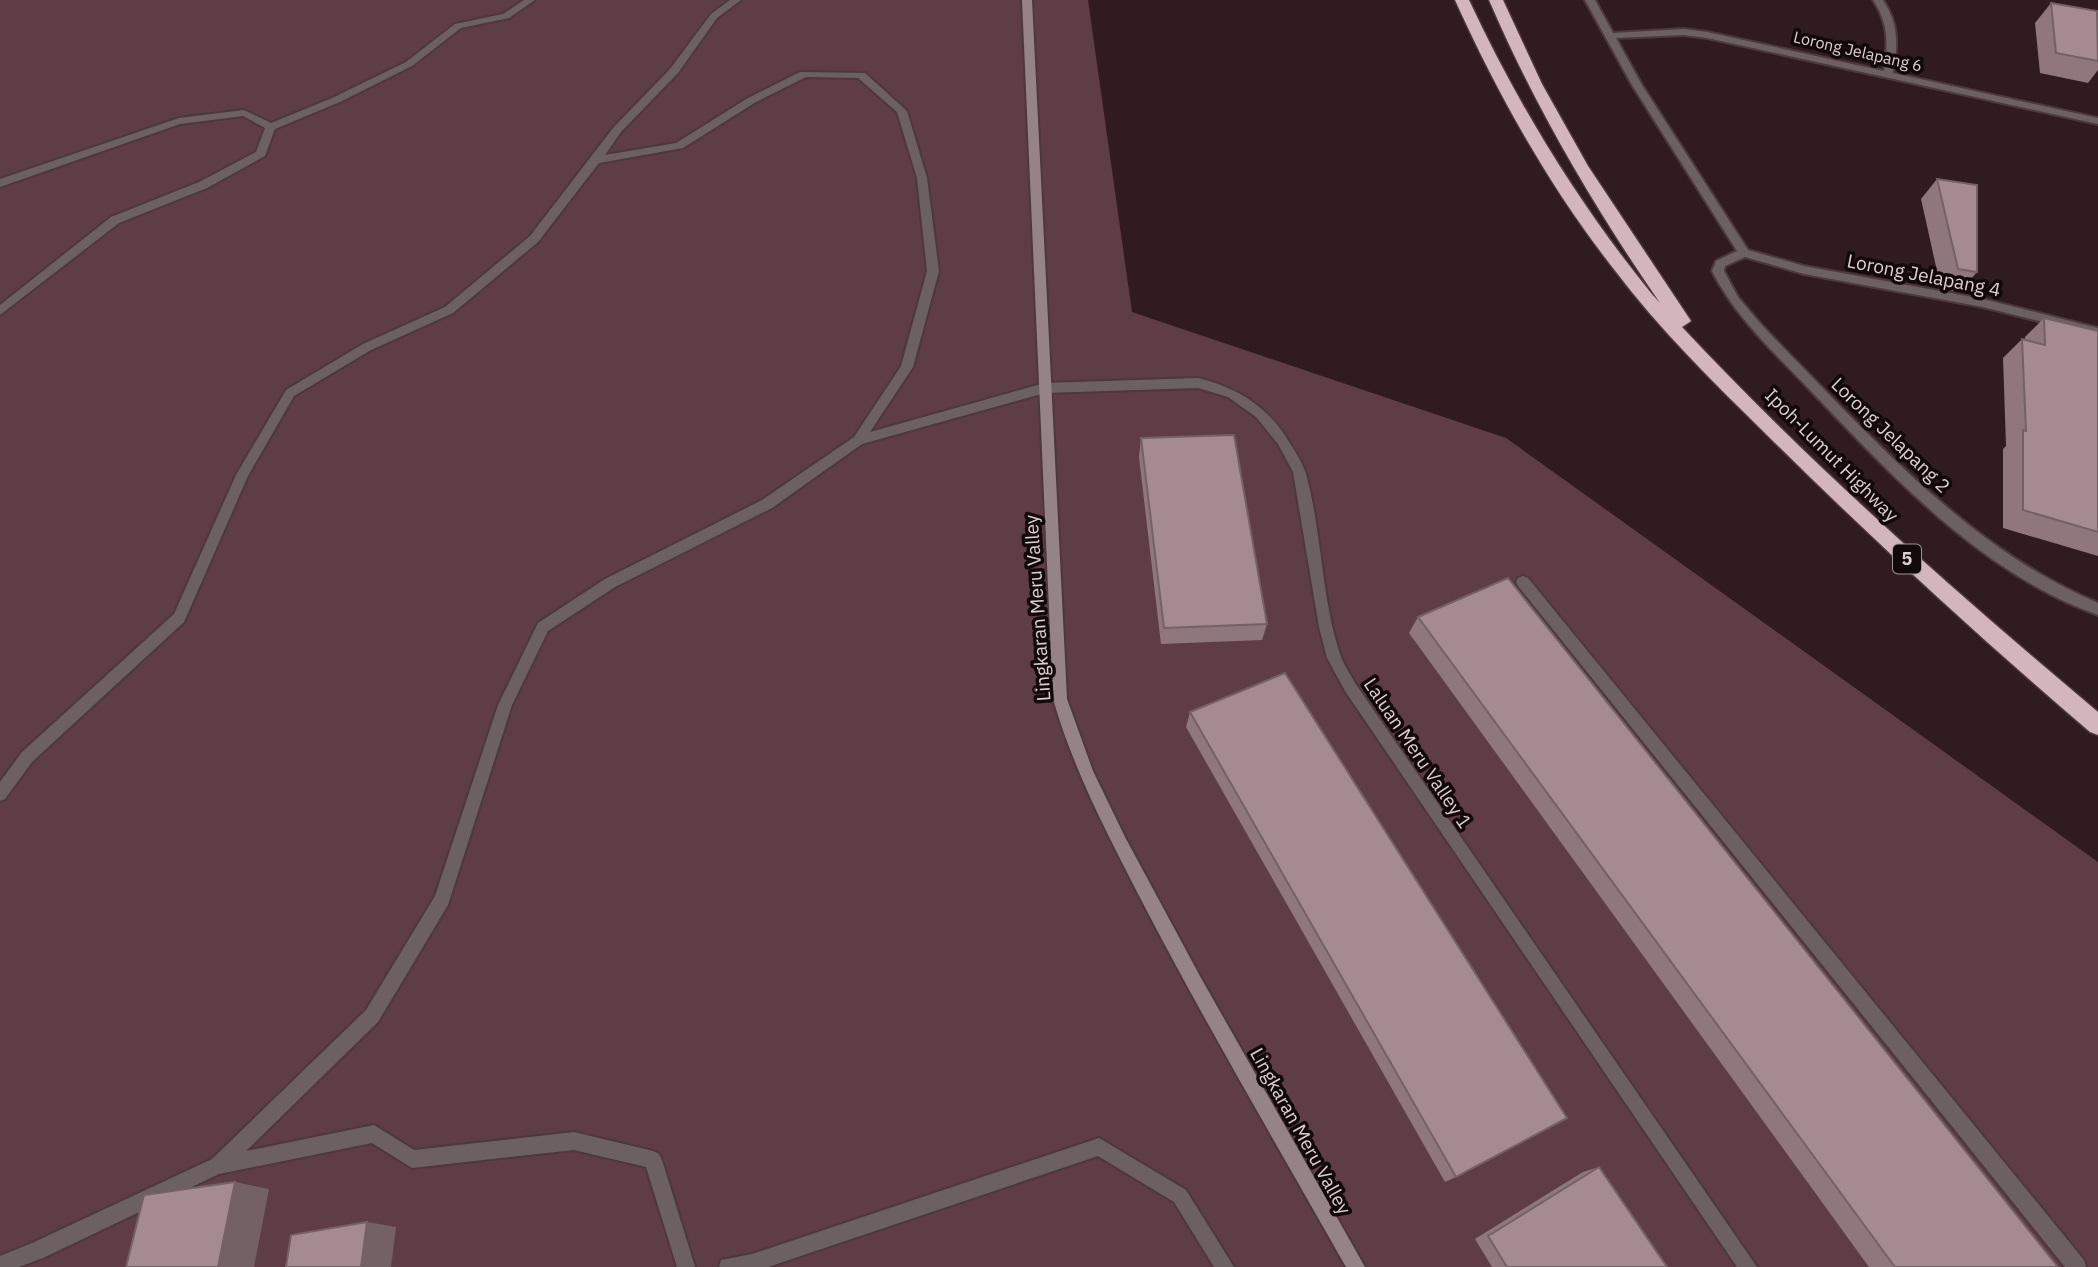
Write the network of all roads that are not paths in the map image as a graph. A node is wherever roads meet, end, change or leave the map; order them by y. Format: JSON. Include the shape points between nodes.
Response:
{"nodes":[{"id":1,"x":530,"y":0,"type":"edge"},
{"id":2,"x":736,"y":0,"type":"edge"},
{"id":3,"x":1027,"y":0,"type":"edge"},
{"id":4,"x":1462,"y":0,"type":"edge"},
{"id":5,"x":1496,"y":0,"type":"edge"},
{"id":6,"x":1590,"y":0,"type":"edge"},
{"id":7,"x":1878,"y":0,"type":"edge"},
{"id":8,"x":1608,"y":36,"type":"junction"},
{"id":9,"x":1888,"y":74,"type":"junction"},
{"id":10,"x":2098,"y":121,"type":"edge"},
{"id":11,"x":271,"y":127,"type":"junction"},
{"id":12,"x":596,"y":160,"type":"junction"},
{"id":13,"x":0,"y":183,"type":"edge"},
{"id":14,"x":1744,"y":253,"type":"junction"},
{"id":15,"x":0,"y":311,"type":"edge"},
{"id":16,"x":2098,"y":332,"type":"edge"},
{"id":17,"x":1726,"y":382,"type":"junction"},
{"id":18,"x":1045,"y":388,"type":"junction"},
{"id":19,"x":858,"y":440,"type":"junction"},
{"id":20,"x":1523,"y":582,"type":"dead end"},
{"id":21,"x":2098,"y":609,"type":"edge"},
{"id":22,"x":2098,"y":725,"type":"edge"},
{"id":23,"x":0,"y":794,"type":"edge"},
{"id":24,"x":218,"y":1165,"type":"junction"},
{"id":25,"x":0,"y":1265,"type":"edge"},
{"id":26,"x":686,"y":1267,"type":"edge"},
{"id":27,"x":728,"y":1267,"type":"edge"},
{"id":28,"x":1225,"y":1267,"type":"edge"},
{"id":29,"x":1356,"y":1267,"type":"edge"},
{"id":30,"x":1748,"y":1267,"type":"edge"},
{"id":31,"x":2077,"y":1267,"type":"edge"}],
"edges":[{"from":1,"to":11,"type":"street","via":[[506,16],[458,26],[410,64]]},
{"from":2,"to":12,"type":"street","via":[[714,16],[674,71],[617,130]]},
{"from":3,"to":18,"type":"street","name":"Lingkaran Meru Valley"},
{"from":4,"to":17,"type":"highway","name":"Ipoh-Lumut Highway","number":"5","via":[[1498,75],[1591,226],[1645,297]]},
{"from":5,"to":17,"type":"highway","name":"Ipoh-Lumut Highway","number":"5","via":[[1563,138],[1622,233]]},
{"from":6,"to":8,"type":"street"},
{"from":7,"to":9,"type":"street","via":[[1894,36]]},
{"from":8,"to":9,"type":"street","name":"Lorong Jelapang 6","via":[[1696,34]]},
{"from":8,"to":14,"type":"street"},
{"from":9,"to":10,"type":"street","name":"Lorong Jelapang 6"},
{"from":11,"to":13,"type":"street","via":[[244,113],[179,121]]},
{"from":11,"to":15,"type":"street","via":[[261,153],[203,185],[115,220]]},
{"from":12,"to":19,"type":"street","via":[[679,146],[804,74],[861,75],[902,111],[922,178],[933,271],[907,368]]},
{"from":12,"to":23,"type":"street","via":[[534,239],[449,310],[367,347],[290,393],[242,475],[179,618],[27,757]]},
{"from":14,"to":16,"type":"street","name":"Lorong Jelapang 4","via":[[1804,270],[1983,303]]},
{"from":14,"to":21,"type":"street","name":"Lorong Jelapang 2","via":[[1720,264],[1717,271],[1723,282],[1751,320],[1872,447],[1936,507],[1993,551],[2045,586]]},
{"from":17,"to":22,"type":"highway","name":"Ipoh-Lumut Highway","number":"5","via":[[1876,532]]},
{"from":18,"to":19,"type":"street","name":"Laluan Meru Valley 1"},
{"from":18,"to":29,"type":"street","name":"Lingkaran Meru Valley","via":[[1056,660],[1071,738],[1169,937]]},
{"from":18,"to":30,"type":"street","name":"Laluan Meru Valley 1","via":[[1220,386],[1275,427],[1299,472],[1326,627],[1334,658],[1350,687]]},
{"from":19,"to":24,"type":"street","via":[[767,505],[610,583],[543,627],[505,705],[442,900],[372,1016]]},
{"from":20,"to":31,"type":"street"},
{"from":24,"to":25,"type":"street"},
{"from":24,"to":26,"type":"street","via":[[374,1134],[412,1159],[574,1141],[653,1160]]},
{"from":27,"to":28,"type":"street","via":[[752,1263],[1099,1147],[1180,1196]]}]}
